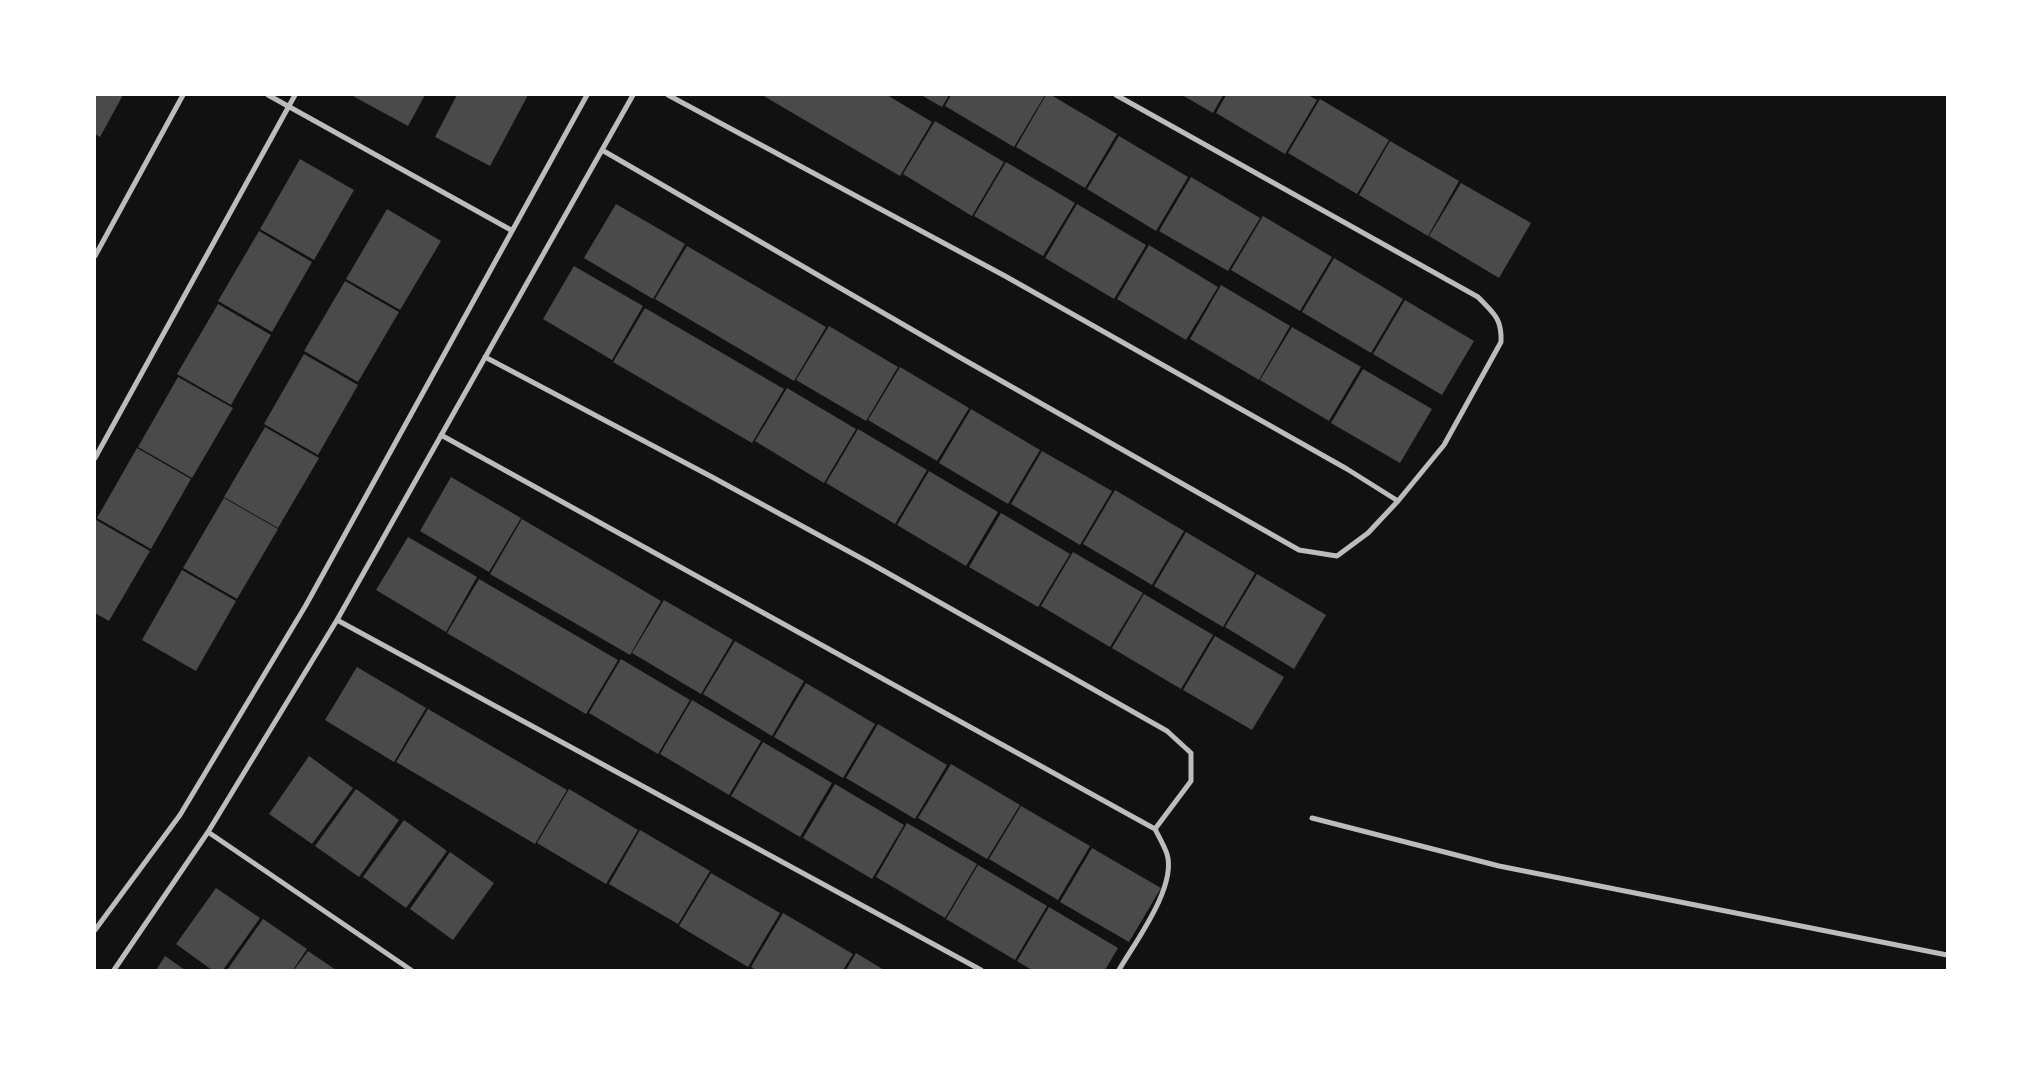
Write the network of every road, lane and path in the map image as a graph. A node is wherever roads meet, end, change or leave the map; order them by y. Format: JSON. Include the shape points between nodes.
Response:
{"nodes":[{"id":1,"x":182,"y":95,"type":"edge"},
{"id":2,"x":268,"y":95,"type":"edge"},
{"id":3,"x":295,"y":95,"type":"edge"},
{"id":4,"x":587,"y":95,"type":"edge"},
{"id":5,"x":633,"y":95,"type":"edge"},
{"id":6,"x":668,"y":95,"type":"edge"},
{"id":7,"x":1116,"y":95,"type":"edge"},
{"id":8,"x":289,"y":107,"type":"junction"},
{"id":9,"x":602,"y":150,"type":"junction"},
{"id":10,"x":511,"y":230,"type":"junction"},
{"id":11,"x":95,"y":256,"type":"edge"},
{"id":12,"x":485,"y":357,"type":"junction"},
{"id":13,"x":441,"y":435,"type":"junction"},
{"id":14,"x":95,"y":458,"type":"edge"},
{"id":15,"x":1398,"y":501,"type":"junction"},
{"id":16,"x":337,"y":620,"type":"junction"},
{"id":17,"x":1312,"y":818,"type":"dead end"},
{"id":18,"x":1155,"y":829,"type":"junction"},
{"id":19,"x":208,"y":832,"type":"junction"},
{"id":20,"x":95,"y":930,"type":"edge"},
{"id":21,"x":1947,"y":955,"type":"edge"},
{"id":22,"x":114,"y":970,"type":"edge"},
{"id":23,"x":411,"y":970,"type":"edge"},
{"id":24,"x":981,"y":970,"type":"edge"},
{"id":25,"x":1119,"y":970,"type":"edge"}],
"edges":[{"from":1,"to":11,"type":"street"},
{"from":2,"to":8,"type":"street"},
{"from":3,"to":8,"type":"street"},
{"from":4,"to":10,"type":"street"},
{"from":5,"to":9,"type":"street"},
{"from":6,"to":15,"type":"street","via":[[1004,276]]},
{"from":7,"to":15,"type":"street","via":[[1478,297],[1493,312],[1501,327],[1501,342],[1444,445]]},
{"from":8,"to":10,"type":"street"},
{"from":8,"to":14,"type":"street"},
{"from":9,"to":12,"type":"street"},
{"from":9,"to":15,"type":"street","via":[[1299,550],[1337,556],[1368,533]]},
{"from":10,"to":20,"type":"street","via":[[306,606],[180,815]]},
{"from":12,"to":13,"type":"street"},
{"from":12,"to":18,"type":"street","via":[[870,563],[1167,731],[1191,754],[1191,781]]},
{"from":13,"to":16,"type":"street"},
{"from":13,"to":18,"type":"street"},
{"from":16,"to":19,"type":"street"},
{"from":16,"to":24,"type":"street"},
{"from":17,"to":21,"type":"street","via":[[1499,866]]},
{"from":18,"to":25,"type":"street","via":[[1168,855],[1166,883],[1162,897]]},
{"from":19,"to":22,"type":"street"},
{"from":19,"to":23,"type":"street"}]}
